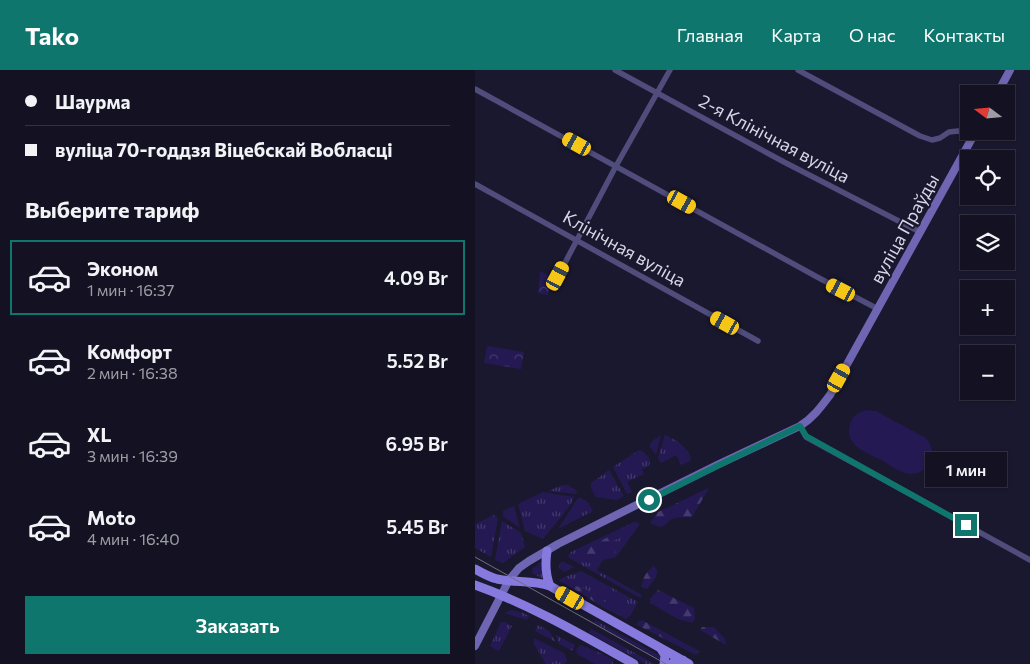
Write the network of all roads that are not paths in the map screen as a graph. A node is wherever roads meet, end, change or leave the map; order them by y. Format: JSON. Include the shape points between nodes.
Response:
{"nodes":[{"id":1,"x":615,"y":70,"type":"edge"},
{"id":2,"x":670,"y":70,"type":"edge"},
{"id":3,"x":798,"y":70,"type":"edge"},
{"id":4,"x":1010,"y":70,"type":"edge"},
{"id":5,"x":1002,"y":85,"type":"edge"},
{"id":6,"x":475,"y":89,"type":"edge"},
{"id":7,"x":657,"y":93,"type":"junction"},
{"id":8,"x":960,"y":131,"type":"edge"},
{"id":9,"x":971,"y":140,"type":"edge"},
{"id":10,"x":615,"y":166,"type":"junction"},
{"id":11,"x":475,"y":184,"type":"edge"},
{"id":12,"x":920,"y":232,"type":"junction"},
{"id":13,"x":578,"y":241,"type":"junction"},
{"id":14,"x":558,"y":276,"type":"dead end"},
{"id":15,"x":878,"y":309,"type":"junction"},
{"id":16,"x":758,"y":341,"type":"dead end"},
{"id":17,"x":800,"y":426,"type":"junction"},
{"id":18,"x":547,"y":551,"type":"junction"},
{"id":19,"x":1030,"y":560,"type":"edge"},
{"id":20,"x":475,"y":569,"type":"edge"},
{"id":21,"x":509,"y":580,"type":"junction"},
{"id":22,"x":475,"y":585,"type":"edge"},
{"id":23,"x":550,"y":586,"type":"junction"},
{"id":24,"x":501,"y":595,"type":"junction"},
{"id":25,"x":475,"y":646,"type":"edge"},
{"id":26,"x":661,"y":649,"type":"junction"},
{"id":27,"x":686,"y":662,"type":"edge"},
{"id":28,"x":634,"y":664,"type":"edge"},
{"id":29,"x":664,"y":664,"type":"edge"},
{"id":30,"x":671,"y":664,"type":"edge"}],
"edges":[{"from":1,"to":7,"type":"street","name":"2-я Клінічная вуліца"},
{"from":2,"to":7,"type":"street"},
{"from":3,"to":8,"type":"street","via":[[920,136],[932,140],[949,132]]},
{"from":4,"to":5,"type":"main road"},
{"from":6,"to":10,"type":"street"},
{"from":7,"to":10,"type":"street"},
{"from":7,"to":12,"type":"street","name":"2-я Клінічная вуліца"},
{"from":9,"to":12,"type":"main road","name":"вуліца Праўды"},
{"from":10,"to":13,"type":"street"},
{"from":10,"to":15,"type":"street"},
{"from":11,"to":13,"type":"street","name":"Клінічная вуліца"},
{"from":12,"to":15,"type":"main road","name":"вуліца Праўды"},
{"from":13,"to":14,"type":"street"},
{"from":13,"to":16,"type":"street","name":"Клінічная вуліца"},
{"from":15,"to":17,"type":"main road","name":"вуліца Праўды","via":[[830,394],[815,415]]},
{"from":17,"to":18,"type":"main road","name":"вуліца Праўды"},
{"from":17,"to":19,"type":"street","via":[[806,436]]},
{"from":18,"to":21,"type":"main road","name":"вуліца Праўды","via":[[519,568]]},
{"from":18,"to":23,"type":"main road","via":[[545,566]]},
{"from":20,"to":21,"type":"main road","via":[[489,577]]},
{"from":21,"to":23,"type":"main road"},
{"from":21,"to":24,"type":"main road","name":"вуліца Праўды"},
{"from":22,"to":24,"type":"main road"},
{"from":23,"to":26,"type":"main road"},
{"from":24,"to":25,"type":"main road","name":"вуліца Праўды"},
{"from":24,"to":28,"type":"main road","via":[[539,611]]},
{"from":26,"to":27,"type":"main road"},
{"from":26,"to":29,"type":"main road","via":[[665,655]]},
{"from":27,"to":30,"type":"main road"}]}
